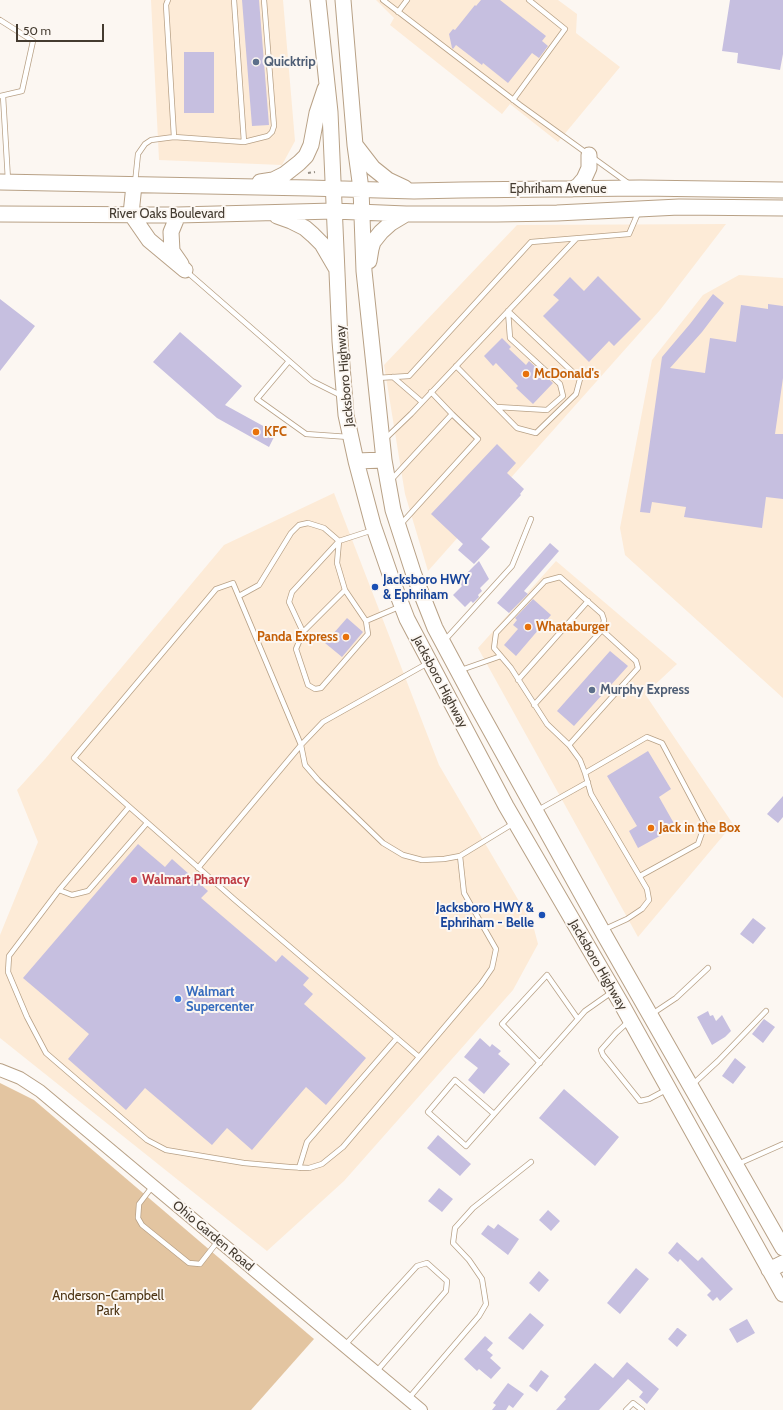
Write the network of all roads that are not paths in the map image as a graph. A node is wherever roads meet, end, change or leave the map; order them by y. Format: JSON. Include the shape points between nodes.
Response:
{"nodes":[{"id":1,"x":168,"y":0,"type":"edge"},
{"id":2,"x":234,"y":0,"type":"edge"},
{"id":3,"x":264,"y":0,"type":"edge"},
{"id":4,"x":318,"y":0,"type":"edge"},
{"id":5,"x":343,"y":0,"type":"edge"},
{"id":6,"x":382,"y":0,"type":"edge"},
{"id":7,"x":407,"y":0,"type":"edge"},
{"id":8,"x":529,"y":0,"type":"edge"},
{"id":9,"x":398,"y":12,"type":"junction"},
{"id":10,"x":0,"y":20,"type":"edge"},
{"id":11,"x":326,"y":86,"type":"junction"},
{"id":12,"x":2,"y":96,"type":"edge"},
{"id":13,"x":513,"y":100,"type":"junction"},
{"id":14,"x":174,"y":137,"type":"junction"},
{"id":15,"x":244,"y":142,"type":"junction"},
{"id":16,"x":355,"y":145,"type":"junction"},
{"id":17,"x":589,"y":155,"type":"junction"},
{"id":18,"x":4,"y":182,"type":"edge"},
{"id":19,"x":134,"y":184,"type":"junction"},
{"id":20,"x":238,"y":186,"type":"junction"},
{"id":21,"x":333,"y":188,"type":"junction"},
{"id":22,"x":640,"y":188,"type":"junction"},
{"id":23,"x":361,"y":189,"type":"junction"},
{"id":24,"x":572,"y":189,"type":"junction"},
{"id":25,"x":778,"y":190,"type":"edge"},
{"id":26,"x":414,"y":191,"type":"junction"},
{"id":27,"x":783,"y":208,"type":"edge"},
{"id":28,"x":640,"y":209,"type":"junction"},
{"id":29,"x":334,"y":211,"type":"junction"},
{"id":30,"x":362,"y":213,"type":"junction"},
{"id":31,"x":0,"y":214,"type":"edge"},
{"id":32,"x":131,"y":214,"type":"junction"},
{"id":33,"x":178,"y":214,"type":"junction"},
{"id":34,"x":270,"y":214,"type":"junction"},
{"id":35,"x":406,"y":214,"type":"junction"},
{"id":36,"x":576,"y":239,"type":"junction"},
{"id":37,"x":185,"y":270,"type":"junction"},
{"id":38,"x":337,"y":270,"type":"junction"},
{"id":39,"x":508,"y":311,"type":"junction"},
{"id":40,"x":369,"y":320,"type":"junction"},
{"id":41,"x":289,"y":361,"type":"junction"},
{"id":42,"x":456,"y":366,"type":"junction"},
{"id":43,"x":393,"y":377,"type":"junction"},
{"id":44,"x":376,"y":378,"type":"junction"},
{"id":45,"x":431,"y":392,"type":"junction"},
{"id":46,"x":345,"y":398,"type":"junction"},
{"id":47,"x":422,"y":402,"type":"junction"},
{"id":48,"x":497,"y":408,"type":"junction"},
{"id":49,"x":452,"y":414,"type":"junction"},
{"id":50,"x":351,"y":437,"type":"junction"},
{"id":51,"x":382,"y":442,"type":"junction"},
{"id":52,"x":384,"y":460,"type":"junction"},
{"id":53,"x":356,"y":461,"type":"junction"},
{"id":54,"x":388,"y":483,"type":"junction"},
{"id":55,"x":531,"y":519,"type":"dead end"},
{"id":56,"x":399,"y":527,"type":"junction"},
{"id":57,"x":374,"y":529,"type":"junction"},
{"id":58,"x":339,"y":541,"type":"junction"},
{"id":59,"x":345,"y":590,"type":"junction"},
{"id":60,"x":239,"y":596,"type":"junction"},
{"id":61,"x":588,"y":601,"type":"junction"},
{"id":62,"x":402,"y":606,"type":"junction"},
{"id":63,"x":366,"y":621,"type":"junction"},
{"id":64,"x":602,"y":630,"type":"junction"},
{"id":65,"x":303,"y":632,"type":"junction"},
{"id":66,"x":443,"y":643,"type":"junction"},
{"id":67,"x":501,"y":656,"type":"junction"},
{"id":68,"x":429,"y":663,"type":"junction"},
{"id":69,"x":458,"y":671,"type":"junction"},
{"id":70,"x":518,"y":680,"type":"junction"},
{"id":71,"x":534,"y":705,"type":"junction"},
{"id":72,"x":569,"y":744,"type":"junction"},
{"id":73,"x":301,"y":745,"type":"junction"},
{"id":74,"x":585,"y":773,"type":"junction"},
{"id":75,"x":588,"y":782,"type":"junction"},
{"id":76,"x":129,"y":807,"type":"junction"},
{"id":77,"x":536,"y":811,"type":"junction"},
{"id":78,"x":515,"y":822,"type":"junction"},
{"id":79,"x":147,"y":823,"type":"junction"},
{"id":80,"x":460,"y":856,"type":"junction"},
{"id":81,"x":198,"y":868,"type":"junction"},
{"id":82,"x":640,"y":876,"type":"junction"},
{"id":83,"x":59,"y":890,"type":"junction"},
{"id":84,"x":602,"y":930,"type":"junction"},
{"id":85,"x":708,"y":968,"type":"dead end"},
{"id":86,"x":614,"y":991,"type":"junction"},
{"id":87,"x":766,"y":1011,"type":"dead end"},
{"id":88,"x":651,"y":1015,"type":"junction"},
{"id":89,"x":578,"y":1019,"type":"junction"},
{"id":90,"x":630,"y":1020,"type":"junction"},
{"id":91,"x":397,"y":1038,"type":"junction"},
{"id":92,"x":419,"y":1057,"type":"junction"},
{"id":93,"x":540,"y":1063,"type":"junction"},
{"id":94,"x":0,"y":1070,"type":"edge"},
{"id":95,"x":691,"y":1086,"type":"junction"},
{"id":96,"x":668,"y":1088,"type":"junction"},
{"id":97,"x":494,"y":1114,"type":"junction"},
{"id":98,"x":783,"y":1144,"type":"edge"},
{"id":99,"x":531,"y":1162,"type":"dead end"},
{"id":100,"x":736,"y":1165,"type":"junction"},
{"id":101,"x":299,"y":1168,"type":"junction"},
{"id":102,"x":153,"y":1186,"type":"junction"},
{"id":103,"x":218,"y":1240,"type":"junction"},
{"id":104,"x":783,"y":1248,"type":"edge"},
{"id":105,"x":783,"y":1263,"type":"edge"},
{"id":106,"x":769,"y":1270,"type":"junction"},
{"id":107,"x":783,"y":1294,"type":"edge"},
{"id":108,"x":344,"y":1346,"type":"junction"},
{"id":109,"x":376,"y":1372,"type":"junction"},
{"id":110,"x":408,"y":1400,"type":"junction"},
{"id":111,"x":421,"y":1410,"type":"edge"},
{"id":112,"x":626,"y":1410,"type":"edge"},
{"id":113,"x":642,"y":1410,"type":"edge"}],
"edges":[{"from":1,"to":14,"type":"lane","via":[[166,5]]},
{"from":2,"to":15,"type":"lane"},
{"from":3,"to":15,"type":"lane","via":[[274,126],[268,136]]},
{"from":4,"to":11,"type":"main road","name":"Jacksboro Highway"},
{"from":5,"to":16,"type":"main road","name":"Jacksboro Highway"},
{"from":6,"to":9,"type":"lane"},
{"from":7,"to":9,"type":"lane"},
{"from":8,"to":13,"type":"lane","via":[[564,29]]},
{"from":9,"to":13,"type":"lane"},
{"from":10,"to":12,"type":"lane","via":[[33,41],[22,91]]},
{"from":11,"to":20,"type":"main road","via":[[317,113],[311,145],[299,164],[272,180]]},
{"from":11,"to":21,"type":"main road","name":"Jacksboro Highway"},
{"from":12,"to":18,"type":"lane"},
{"from":13,"to":17,"type":"lane"},
{"from":14,"to":15,"type":"lane"},
{"from":14,"to":19,"type":"lane","via":[[151,140],[145,144],[138,154]]},
{"from":16,"to":23,"type":"main road","name":"Jacksboro Highway"},
{"from":16,"to":26,"type":"main road","via":[[373,168],[388,180]]},
{"from":17,"to":22,"type":"lane","via":[[625,181]]},
{"from":17,"to":24,"type":"main road","via":[[584,179]]},
{"from":18,"to":19,"type":"main road"},
{"from":19,"to":20,"type":"main road"},
{"from":19,"to":32,"type":"main road"},
{"from":20,"to":21,"type":"main road"},
{"from":21,"to":23,"type":"main road","name":"Ephriham Avenue"},
{"from":21,"to":29,"type":"main road","name":"Jacksboro Highway"},
{"from":22,"to":24,"type":"main road","name":"Ephriham Avenue"},
{"from":22,"to":25,"type":"main road","name":"Ephriham Avenue"},
{"from":23,"to":26,"type":"main road","name":"Ephriham Avenue"},
{"from":23,"to":30,"type":"main road","name":"Jacksboro Highway"},
{"from":24,"to":26,"type":"main road","name":"Ephriham Avenue"},
{"from":25,"to":28,"type":"main road","via":[[765,195],[654,196]]},
{"from":27,"to":28,"type":"main road","name":"Ephriham Avenue"},
{"from":28,"to":35,"type":"main road","name":"Ephriham Avenue","via":[[557,213]]},
{"from":28,"to":36,"type":"lane","via":[[629,234]]},
{"from":29,"to":30,"type":"main road","name":"Ephriham Avenue"},
{"from":29,"to":34,"type":"main road","name":"River Oaks Boulevard"},
{"from":29,"to":38,"type":"main road","name":"Jacksboro Highway"},
{"from":30,"to":35,"type":"main road","name":"Ephriham Avenue"},
{"from":30,"to":40,"type":"main road","name":"Jacksboro Highway"},
{"from":31,"to":32,"type":"main road","name":"River Oaks Boulevard"},
{"from":32,"to":33,"type":"main road","name":"River Oaks Boulevard"},
{"from":32,"to":37,"type":"main road","via":[[149,240]]},
{"from":33,"to":34,"type":"main road","name":"River Oaks Boulevard"},
{"from":33,"to":37,"type":"main road","via":[[172,232],[172,250]]},
{"from":34,"to":38,"type":"main road","via":[[305,228],[322,244]]},
{"from":35,"to":40,"type":"main road","via":[[391,223],[373,242],[369,258]]},
{"from":36,"to":39,"type":"lane"},
{"from":36,"to":43,"type":"lane","via":[[532,242],[409,376]]},
{"from":37,"to":41,"type":"lane"},
{"from":38,"to":46,"type":"main road","name":"Jacksboro Highway"},
{"from":39,"to":42,"type":"lane"},
{"from":39,"to":48,"type":"lane","via":[[510,338],[560,384],[563,396],[548,410]]},
{"from":39,"to":48,"type":"lane","via":[[580,379],[576,394],[536,433],[517,428]]},
{"from":40,"to":44,"type":"main road","name":"Jacksboro Highway"},
{"from":41,"to":46,"type":"lane","via":[[312,381]]},
{"from":41,"to":50,"type":"lane","via":[[257,399],[306,434]]},
{"from":42,"to":45,"type":"lane"},
{"from":42,"to":48,"type":"lane"},
{"from":43,"to":44,"type":"lane"},
{"from":43,"to":47,"type":"lane"},
{"from":44,"to":51,"type":"main road","name":"Jacksboro Highway"},
{"from":45,"to":47,"type":"lane"},
{"from":45,"to":49,"type":"lane"},
{"from":46,"to":50,"type":"main road","name":"Jacksboro Highway"},
{"from":47,"to":51,"type":"lane"},
{"from":49,"to":54,"type":"lane"},
{"from":49,"to":56,"type":"lane","via":[[478,439]]},
{"from":50,"to":53,"type":"main road","name":"Jacksboro Highway"},
{"from":51,"to":52,"type":"main road","name":"Jacksboro Highway"},
{"from":52,"to":53,"type":"main road"},
{"from":52,"to":54,"type":"main road","name":"Jacksboro Highway"},
{"from":53,"to":57,"type":"main road","name":"Jacksboro Highway"},
{"from":54,"to":56,"type":"main road","name":"Jacksboro Highway"},
{"from":55,"to":66,"type":"lane","via":[[512,566]]},
{"from":56,"to":66,"type":"main road","name":"Jacksboro Highway","via":[[414,575]]},
{"from":57,"to":58,"type":"lane"},
{"from":57,"to":62,"type":"main road","name":"Jacksboro Highway"},
{"from":58,"to":59,"type":"lane","via":[[337,563]]},
{"from":58,"to":60,"type":"lane","via":[[324,528],[308,523],[299,525],[291,533],[259,585]]},
{"from":58,"to":65,"type":"lane","via":[[292,592],[289,602]]},
{"from":59,"to":63,"type":"lane"},
{"from":59,"to":65,"type":"lane"},
{"from":60,"to":73,"type":"lane"},
{"from":60,"to":76,"type":"lane","via":[[233,583],[216,589],[74,758]]},
{"from":61,"to":64,"type":"lane","via":[[602,614]]},
{"from":61,"to":67,"type":"lane","via":[[560,577],[544,581],[496,633],[494,648]]},
{"from":61,"to":70,"type":"lane"},
{"from":62,"to":63,"type":"lane"},
{"from":62,"to":68,"type":"main road","name":"Jacksboro Highway"},
{"from":63,"to":65,"type":"lane","via":[[368,634],[321,688],[315,689],[308,685],[296,649]]},
{"from":64,"to":71,"type":"lane"},
{"from":64,"to":72,"type":"lane","via":[[636,661],[638,668]]},
{"from":66,"to":69,"type":"main road","name":"Jacksboro Highway"},
{"from":67,"to":69,"type":"lane"},
{"from":67,"to":70,"type":"lane"},
{"from":68,"to":73,"type":"lane","via":[[323,722]]},
{"from":68,"to":78,"type":"main road","name":"Jacksboro Highway"},
{"from":69,"to":77,"type":"main road","name":"Jacksboro Highway"},
{"from":70,"to":71,"type":"lane"},
{"from":71,"to":72,"type":"lane","via":[[547,724]]},
{"from":72,"to":74,"type":"lane"},
{"from":73,"to":80,"type":"lane","via":[[305,765],[383,843],[403,855],[422,860]]},
{"from":73,"to":81,"type":"lane"},
{"from":74,"to":75,"type":"lane"},
{"from":74,"to":82,"type":"lane","via":[[647,737],[662,743],[705,824],[698,844]]},
{"from":75,"to":77,"type":"lane"},
{"from":75,"to":82,"type":"lane","via":[[591,794]]},
{"from":76,"to":79,"type":"lane"},
{"from":76,"to":83,"type":"lane"},
{"from":77,"to":78,"type":"main road"},
{"from":77,"to":84,"type":"main road","name":"Jacksboro Highway"},
{"from":78,"to":80,"type":"lane"},
{"from":78,"to":86,"type":"main road","name":"Jacksboro Highway"},
{"from":79,"to":81,"type":"lane"},
{"from":79,"to":83,"type":"lane","via":[[88,891],[72,894]]},
{"from":80,"to":92,"type":"lane","via":[[464,893],[496,950],[492,968],[481,984]]},
{"from":81,"to":91,"type":"lane"},
{"from":82,"to":84,"type":"lane","via":[[648,889],[649,900],[642,909]]},
{"from":83,"to":101,"type":"lane","via":[[9,956],[8,972],[46,1053],[147,1140],[166,1150],[244,1163]]},
{"from":84,"to":88,"type":"main road","name":"Jacksboro Highway"},
{"from":85,"to":88,"type":"lane","via":[[676,998]]},
{"from":86,"to":89,"type":"lane"},
{"from":86,"to":90,"type":"main road","name":"Jacksboro Highway"},
{"from":87,"to":95,"type":"lane","via":[[718,1062]]},
{"from":88,"to":95,"type":"main road","name":"Jacksboro Highway"},
{"from":89,"to":93,"type":"lane"},
{"from":89,"to":93,"type":"lane","via":[[547,975],[502,1024]]},
{"from":90,"to":96,"type":"main road","name":"Jacksboro Highway"},
{"from":90,"to":96,"type":"lane","via":[[601,1050],[603,1055],[640,1100],[649,1099]]},
{"from":91,"to":92,"type":"lane"},
{"from":91,"to":101,"type":"lane","via":[[307,1142]]},
{"from":92,"to":101,"type":"lane","via":[[343,1147],[322,1164]]},
{"from":93,"to":97,"type":"lane"},
{"from":94,"to":102,"type":"street","name":"Ohio Garden Road","via":[[20,1078],[40,1091]]},
{"from":95,"to":100,"type":"main road","name":"Jacksboro Highway"},
{"from":96,"to":106,"type":"main road","name":"Jacksboro Highway"},
{"from":97,"to":97,"type":"lane","via":[[466,1146],[428,1112],[455,1080]]},
{"from":98,"to":100,"type":"lane"},
{"from":99,"to":110,"type":"lane","via":[[473,1208],[455,1228],[453,1243],[482,1279],[486,1304]]},
{"from":100,"to":104,"type":"main road","name":"Jacksboro Highway"},
{"from":102,"to":103,"type":"street","name":"Ohio Garden Road"},
{"from":102,"to":103,"type":"lane","via":[[139,1204],[138,1218],[142,1225],[189,1263],[200,1264]]},
{"from":103,"to":108,"type":"street","name":"Ohio Garden Road"},
{"from":105,"to":106,"type":"main road"},
{"from":106,"to":107,"type":"main road","name":"Jacksboro Highway"},
{"from":108,"to":109,"type":"street","name":"Ohio Garden Road"},
{"from":108,"to":109,"type":"lane","via":[[417,1266],[427,1263],[447,1281],[446,1290]]},
{"from":109,"to":110,"type":"street","name":"Ohio Garden Road"},
{"from":110,"to":111,"type":"street","name":"Ohio Garden Road"},
{"from":112,"to":113,"type":"lane","via":[[633,1403]]}]}
